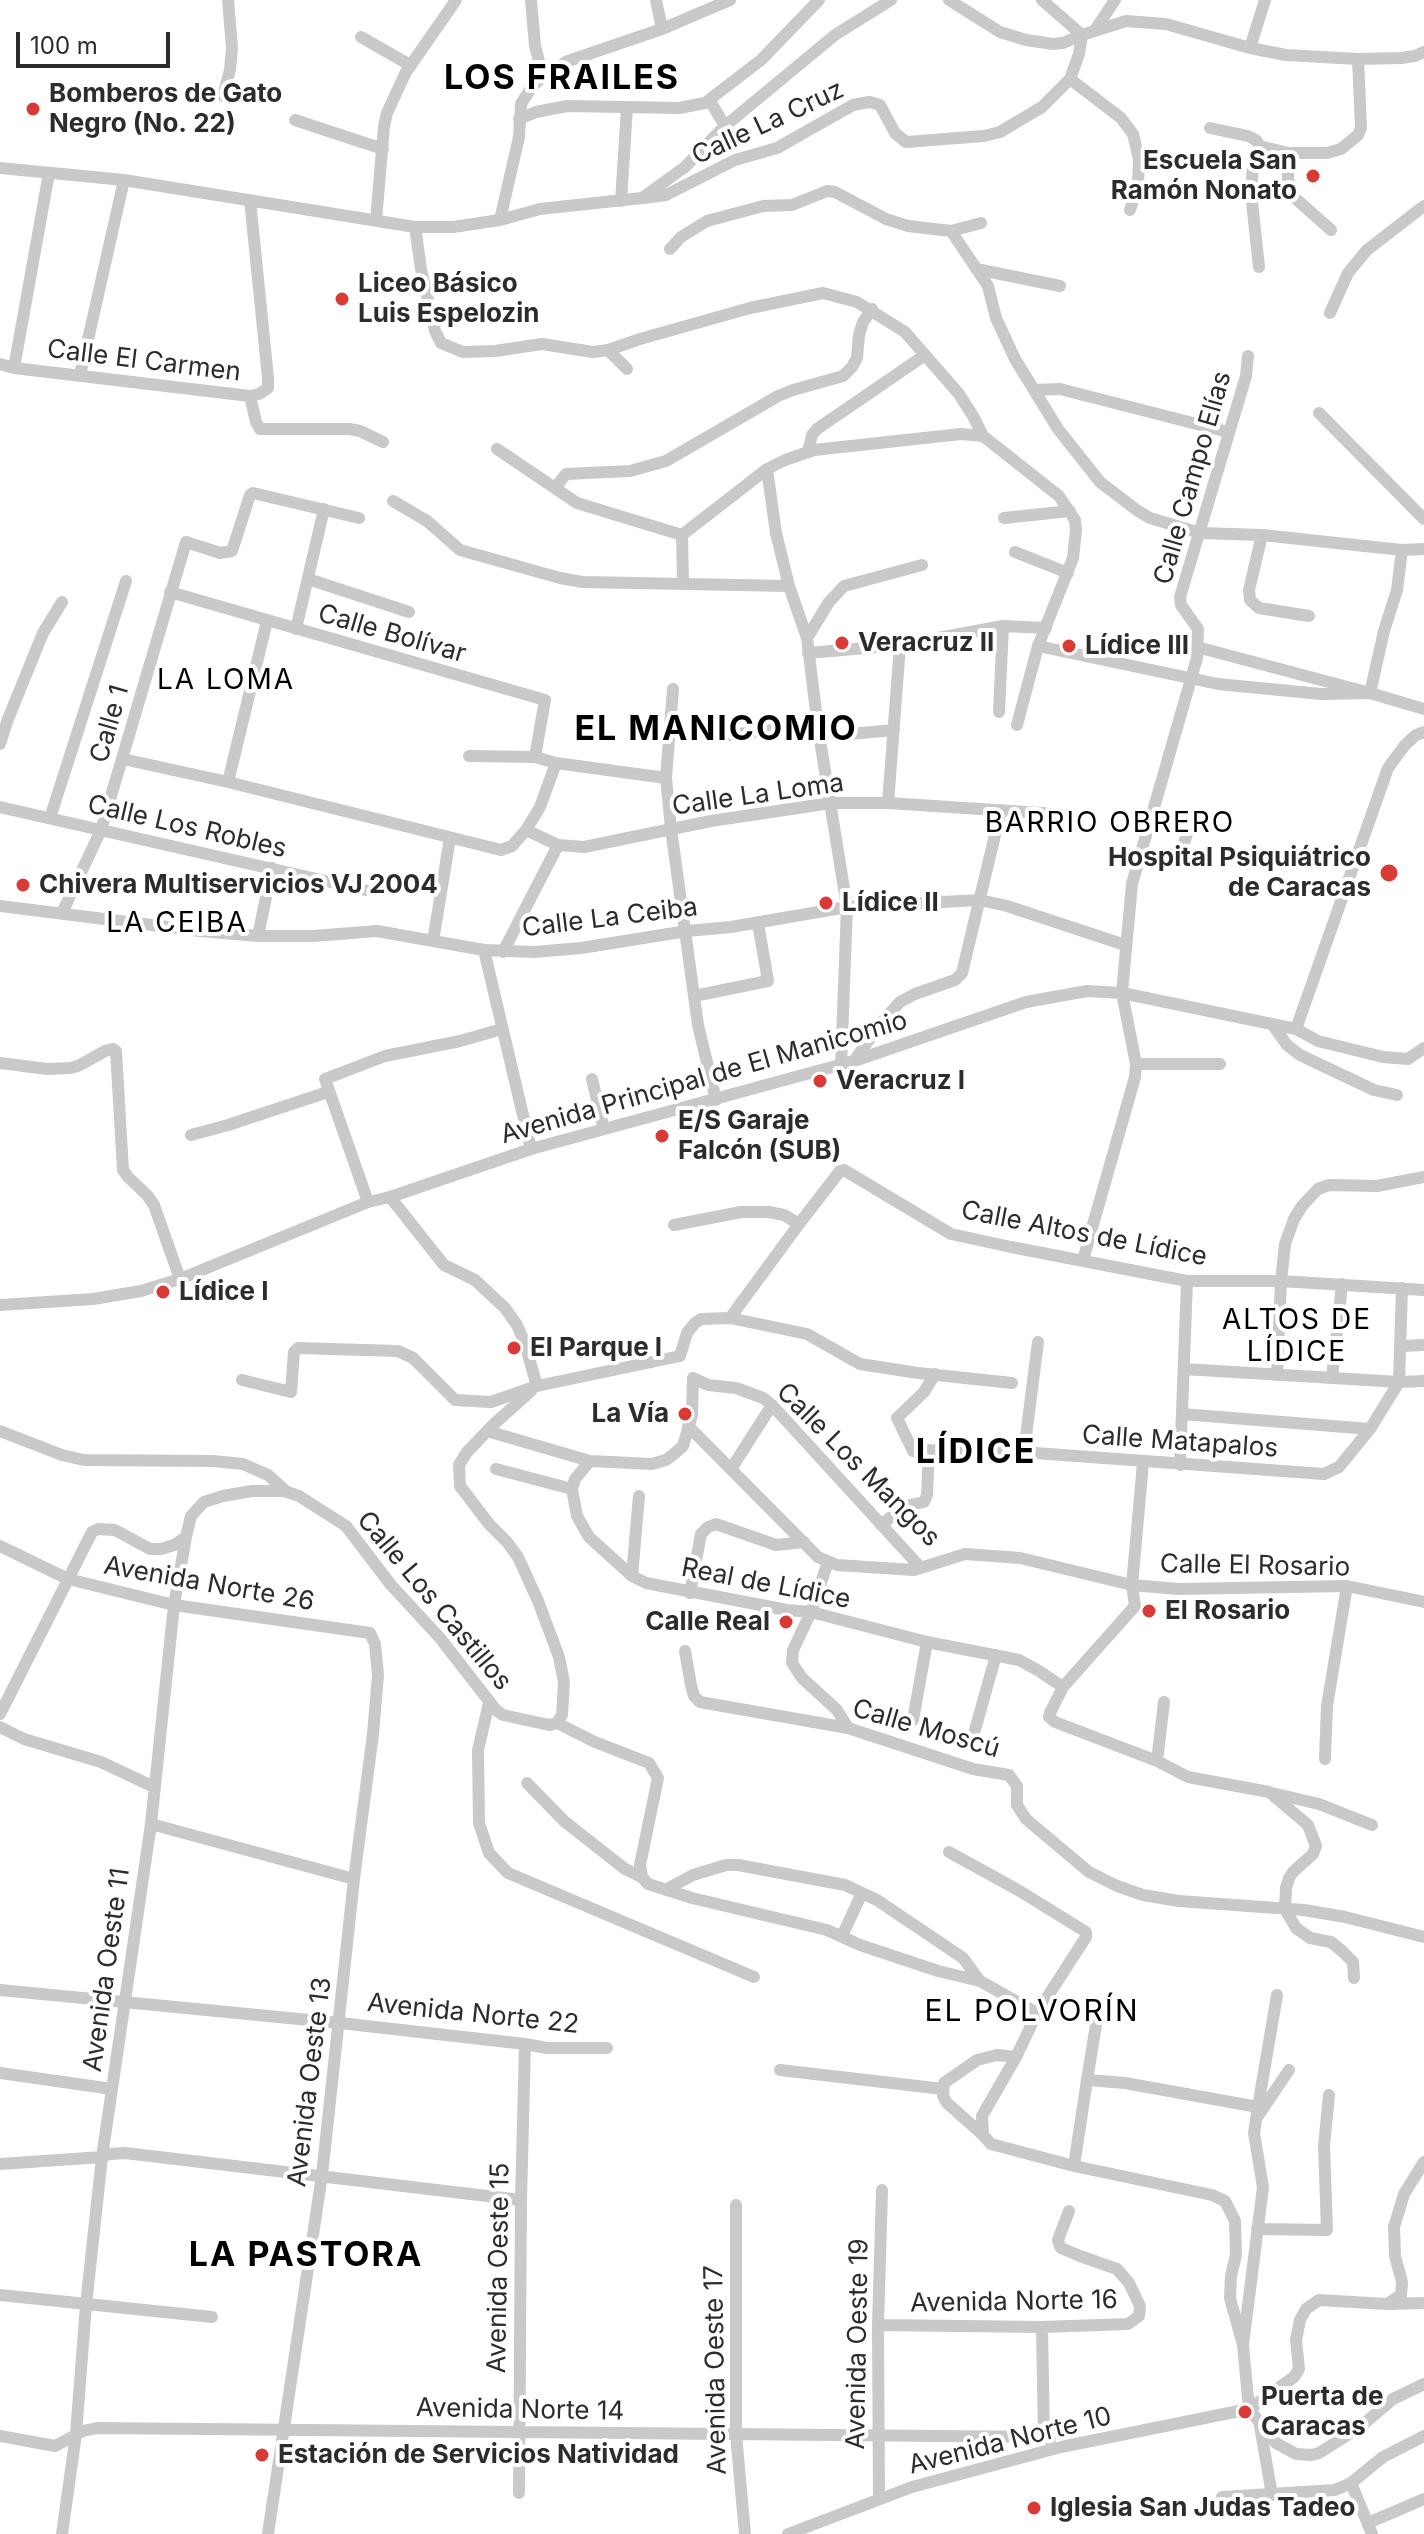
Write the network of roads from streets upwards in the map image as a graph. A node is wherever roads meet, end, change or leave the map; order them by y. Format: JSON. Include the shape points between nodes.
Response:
{"nodes":[{"id":1,"x":228,"y":0,"type":"edge"},
{"id":2,"x":456,"y":0,"type":"edge"},
{"id":3,"x":531,"y":0,"type":"edge"},
{"id":4,"x":656,"y":0,"type":"edge"},
{"id":5,"x":730,"y":0,"type":"edge"},
{"id":6,"x":819,"y":0,"type":"edge"},
{"id":7,"x":891,"y":0,"type":"edge"},
{"id":8,"x":949,"y":0,"type":"edge"},
{"id":9,"x":1042,"y":0,"type":"edge"},
{"id":10,"x":1115,"y":0,"type":"edge"},
{"id":11,"x":1265,"y":0,"type":"edge"},
{"id":12,"x":662,"y":29,"type":"junction"},
{"id":13,"x":1088,"y":32,"type":"junction"},
{"id":14,"x":361,"y":37,"type":"dead end"},
{"id":15,"x":1250,"y":48,"type":"junction"},
{"id":16,"x":1424,"y":52,"type":"edge"},
{"id":17,"x":1358,"y":59,"type":"junction"},
{"id":18,"x":410,"y":65,"type":"junction"},
{"id":19,"x":543,"y":76,"type":"junction"},
{"id":20,"x":1070,"y":79,"type":"junction"},
{"id":21,"x":223,"y":96,"type":"dead end"},
{"id":22,"x":710,"y":101,"type":"junction"},
{"id":23,"x":627,"y":108,"type":"junction"},
{"id":24,"x":519,"y":119,"type":"junction"},
{"id":25,"x":295,"y":120,"type":"dead end"},
{"id":26,"x":725,"y":126,"type":"junction"},
{"id":27,"x":1210,"y":128,"type":"dead end"},
{"id":28,"x":1260,"y":146,"type":"junction"},
{"id":29,"x":383,"y":149,"type":"junction"},
{"id":30,"x":1288,"y":153,"type":"junction"},
{"id":31,"x":0,"y":168,"type":"edge"},
{"id":32,"x":49,"y":173,"type":"junction"},
{"id":33,"x":124,"y":180,"type":"junction"},
{"id":34,"x":642,"y":198,"type":"junction"},
{"id":35,"x":250,"y":200,"type":"junction"},
{"id":36,"x":621,"y":201,"type":"junction"},
{"id":37,"x":1424,"y":206,"type":"edge"},
{"id":38,"x":1130,"y":210,"type":"dead end"},
{"id":39,"x":500,"y":220,"type":"junction"},
{"id":40,"x":376,"y":221,"type":"junction"},
{"id":41,"x":981,"y":223,"type":"dead end"},
{"id":42,"x":415,"y":227,"type":"junction"},
{"id":43,"x":1331,"y":230,"type":"dead end"},
{"id":44,"x":951,"y":231,"type":"junction"},
{"id":45,"x":670,"y":249,"type":"dead end"},
{"id":46,"x":1259,"y":267,"type":"dead end"},
{"id":47,"x":976,"y":269,"type":"junction"},
{"id":48,"x":1060,"y":286,"type":"dead end"},
{"id":49,"x":872,"y":309,"type":"junction"},
{"id":50,"x":1330,"y":313,"type":"dead end"},
{"id":51,"x":608,"y":350,"type":"junction"},
{"id":52,"x":925,"y":355,"type":"junction"},
{"id":53,"x":1248,"y":356,"type":"dead end"},
{"id":54,"x":0,"y":364,"type":"edge"},
{"id":55,"x":14,"y":368,"type":"junction"},
{"id":56,"x":627,"y":369,"type":"dead end"},
{"id":57,"x":80,"y":375,"type":"junction"},
{"id":58,"x":1034,"y":390,"type":"junction"},
{"id":59,"x":250,"y":396,"type":"junction"},
{"id":60,"x":1319,"y":413,"type":"dead end"},
{"id":61,"x":1228,"y":432,"type":"junction"},
{"id":62,"x":983,"y":436,"type":"junction"},
{"id":63,"x":383,"y":442,"type":"dead end"},
{"id":64,"x":497,"y":449,"type":"dead end"},
{"id":65,"x":808,"y":452,"type":"junction"},
{"id":66,"x":767,"y":469,"type":"junction"},
{"id":67,"x":555,"y":488,"type":"junction"},
{"id":68,"x":393,"y":501,"type":"dead end"},
{"id":69,"x":324,"y":509,"type":"junction"},
{"id":70,"x":1070,"y":511,"type":"junction"},
{"id":71,"x":359,"y":518,"type":"dead end"},
{"id":72,"x":1004,"y":518,"type":"dead end"},
{"id":73,"x":1424,"y":519,"type":"edge"},
{"id":74,"x":1200,"y":533,"type":"junction"},
{"id":75,"x":682,"y":535,"type":"junction"},
{"id":76,"x":1262,"y":535,"type":"junction"},
{"id":77,"x":1424,"y":549,"type":"edge"},
{"id":78,"x":1402,"y":550,"type":"junction"},
{"id":79,"x":1015,"y":552,"type":"dead end"},
{"id":80,"x":922,"y":565,"type":"dead end"},
{"id":81,"x":1068,"y":573,"type":"junction"},
{"id":82,"x":308,"y":579,"type":"junction"},
{"id":83,"x":126,"y":581,"type":"dead end"},
{"id":84,"x":683,"y":583,"type":"junction"},
{"id":85,"x":789,"y":586,"type":"junction"},
{"id":86,"x":170,"y":592,"type":"junction"},
{"id":87,"x":62,"y":602,"type":"dead end"},
{"id":88,"x":409,"y":612,"type":"dead end"},
{"id":89,"x":1309,"y":616,"type":"dead end"},
{"id":90,"x":267,"y":621,"type":"junction"},
{"id":91,"x":1003,"y":626,"type":"junction"},
{"id":92,"x":1046,"y":628,"type":"junction"},
{"id":93,"x":296,"y":629,"type":"junction"},
{"id":94,"x":807,"y":638,"type":"junction"},
{"id":95,"x":900,"y":645,"type":"junction"},
{"id":96,"x":1038,"y":646,"type":"junction"},
{"id":97,"x":1197,"y":647,"type":"junction"},
{"id":98,"x":808,"y":653,"type":"junction"},
{"id":99,"x":1192,"y":678,"type":"junction"},
{"id":100,"x":673,"y":689,"type":"dead end"},
{"id":101,"x":1370,"y":693,"type":"junction"},
{"id":102,"x":1424,"y":709,"type":"edge"},
{"id":103,"x":999,"y":712,"type":"dead end"},
{"id":104,"x":818,"y":725,"type":"junction"},
{"id":105,"x":1017,"y":725,"type":"dead end"},
{"id":106,"x":894,"y":730,"type":"junction"},
{"id":107,"x":1424,"y":732,"type":"edge"},
{"id":108,"x":850,"y":734,"type":"dead end"},
{"id":109,"x":730,"y":735,"type":"dead end"},
{"id":110,"x":0,"y":744,"type":"edge"},
{"id":111,"x":469,"y":756,"type":"dead end"},
{"id":112,"x":535,"y":757,"type":"junction"},
{"id":113,"x":123,"y":759,"type":"junction"},
{"id":114,"x":556,"y":763,"type":"junction"},
{"id":115,"x":666,"y":778,"type":"junction"},
{"id":116,"x":228,"y":782,"type":"junction"},
{"id":117,"x":831,"y":803,"type":"junction"},
{"id":118,"x":888,"y":803,"type":"junction"},
{"id":119,"x":0,"y":807,"type":"edge"},
{"id":120,"x":1001,"y":810,"type":"junction"},
{"id":121,"x":1056,"y":814,"type":"dead end"},
{"id":122,"x":50,"y":818,"type":"junction"},
{"id":123,"x":671,"y":829,"type":"junction"},
{"id":124,"x":1189,"y":829,"type":"dead end"},
{"id":125,"x":101,"y":830,"type":"junction"},
{"id":126,"x":526,"y":830,"type":"junction"},
{"id":127,"x":450,"y":838,"type":"junction"},
{"id":128,"x":558,"y":845,"type":"junction"},
{"id":129,"x":1138,"y":859,"type":"junction"},
{"id":130,"x":272,"y":868,"type":"junction"},
{"id":131,"x":365,"y":890,"type":"dead end"},
{"id":132,"x":980,"y":900,"type":"junction"},
{"id":133,"x":0,"y":906,"type":"edge"},
{"id":134,"x":847,"y":907,"type":"junction"},
{"id":135,"x":62,"y":913,"type":"junction"},
{"id":136,"x":758,"y":923,"type":"junction"},
{"id":137,"x":687,"y":931,"type":"junction"},
{"id":138,"x":258,"y":936,"type":"junction"},
{"id":139,"x":433,"y":941,"type":"junction"},
{"id":140,"x":1125,"y":945,"type":"junction"},
{"id":141,"x":484,"y":950,"type":"junction"},
{"id":142,"x":503,"y":952,"type":"junction"},
{"id":143,"x":1122,"y":993,"type":"junction"},
{"id":144,"x":694,"y":996,"type":"junction"},
{"id":145,"x":1272,"y":1024,"type":"junction"},
{"id":146,"x":502,"y":1029,"type":"junction"},
{"id":147,"x":1296,"y":1029,"type":"junction"},
{"id":148,"x":1424,"y":1048,"type":"edge"},
{"id":149,"x":0,"y":1063,"type":"edge"},
{"id":150,"x":848,"y":1063,"type":"junction"},
{"id":151,"x":1136,"y":1064,"type":"junction"},
{"id":152,"x":1220,"y":1064,"type":"dead end"},
{"id":153,"x":592,"y":1079,"type":"dead end"},
{"id":154,"x":326,"y":1086,"type":"junction"},
{"id":155,"x":1397,"y":1095,"type":"dead end"},
{"id":156,"x":716,"y":1100,"type":"junction"},
{"id":157,"x":604,"y":1129,"type":"junction"},
{"id":158,"x":191,"y":1135,"type":"dead end"},
{"id":159,"x":531,"y":1149,"type":"junction"},
{"id":160,"x":1424,"y":1177,"type":"edge"},
{"id":161,"x":390,"y":1197,"type":"junction"},
{"id":162,"x":368,"y":1202,"type":"junction"},
{"id":163,"x":799,"y":1224,"type":"junction"},
{"id":164,"x":674,"y":1225,"type":"dead end"},
{"id":165,"x":1083,"y":1260,"type":"junction"},
{"id":166,"x":180,"y":1279,"type":"junction"},
{"id":167,"x":1187,"y":1281,"type":"junction"},
{"id":168,"x":1281,"y":1281,"type":"junction"},
{"id":169,"x":1342,"y":1284,"type":"junction"},
{"id":170,"x":1421,"y":1287,"type":"edge"},
{"id":171,"x":1402,"y":1288,"type":"junction"},
{"id":172,"x":0,"y":1305,"type":"edge"},
{"id":173,"x":730,"y":1318,"type":"junction"},
{"id":174,"x":1038,"y":1342,"type":"dead end"},
{"id":175,"x":1424,"y":1345,"type":"edge"},
{"id":176,"x":1401,"y":1346,"type":"junction"},
{"id":177,"x":680,"y":1356,"type":"junction"},
{"id":178,"x":1184,"y":1369,"type":"junction"},
{"id":179,"x":935,"y":1374,"type":"junction"},
{"id":180,"x":1277,"y":1375,"type":"junction"},
{"id":181,"x":693,"y":1378,"type":"junction"},
{"id":182,"x":1332,"y":1378,"type":"junction"},
{"id":183,"x":242,"y":1380,"type":"dead end"},
{"id":184,"x":1424,"y":1381,"type":"edge"},
{"id":185,"x":1399,"y":1382,"type":"junction"},
{"id":186,"x":1012,"y":1383,"type":"dead end"},
{"id":187,"x":537,"y":1386,"type":"junction"},
{"id":188,"x":772,"y":1405,"type":"junction"},
{"id":189,"x":1182,"y":1414,"type":"junction"},
{"id":190,"x":688,"y":1426,"type":"junction"},
{"id":191,"x":1370,"y":1429,"type":"junction"},
{"id":192,"x":0,"y":1431,"type":"edge"},
{"id":193,"x":487,"y":1431,"type":"junction"},
{"id":194,"x":929,"y":1450,"type":"junction"},
{"id":195,"x":1024,"y":1452,"type":"junction"},
{"id":196,"x":590,"y":1461,"type":"junction"},
{"id":197,"x":1143,"y":1463,"type":"junction"},
{"id":198,"x":1180,"y":1465,"type":"junction"},
{"id":199,"x":496,"y":1469,"type":"dead end"},
{"id":200,"x":731,"y":1469,"type":"junction"},
{"id":201,"x":572,"y":1489,"type":"junction"},
{"id":202,"x":287,"y":1492,"type":"junction"},
{"id":203,"x":639,"y":1496,"type":"dead end"},
{"id":204,"x":881,"y":1525,"type":"junction"},
{"id":205,"x":186,"y":1537,"type":"junction"},
{"id":206,"x":804,"y":1542,"type":"junction"},
{"id":207,"x":0,"y":1546,"type":"edge"},
{"id":208,"x":828,"y":1562,"type":"junction"},
{"id":209,"x":921,"y":1568,"type":"junction"},
{"id":210,"x":632,"y":1576,"type":"junction"},
{"id":211,"x":68,"y":1579,"type":"junction"},
{"id":212,"x":1132,"y":1585,"type":"junction"},
{"id":213,"x":1347,"y":1586,"type":"junction"},
{"id":214,"x":690,"y":1593,"type":"junction"},
{"id":215,"x":1424,"y":1602,"type":"edge"},
{"id":216,"x":174,"y":1605,"type":"junction"},
{"id":217,"x":811,"y":1612,"type":"junction"},
{"id":218,"x":370,"y":1633,"type":"joint"},
{"id":219,"x":927,"y":1642,"type":"junction"},
{"id":220,"x":685,"y":1651,"type":"dead end"},
{"id":221,"x":996,"y":1655,"type":"junction"},
{"id":222,"x":1063,"y":1687,"type":"junction"},
{"id":223,"x":1164,"y":1702,"type":"dead end"},
{"id":224,"x":489,"y":1703,"type":"junction"},
{"id":225,"x":0,"y":1714,"type":"edge"},
{"id":226,"x":913,"y":1720,"type":"dead end"},
{"id":227,"x":557,"y":1723,"type":"junction"},
{"id":228,"x":0,"y":1727,"type":"edge"},
{"id":229,"x":848,"y":1728,"type":"junction"},
{"id":230,"x":975,"y":1730,"type":"dead end"},
{"id":231,"x":1325,"y":1759,"type":"dead end"},
{"id":232,"x":1157,"y":1761,"type":"junction"},
{"id":233,"x":527,"y":1783,"type":"dead end"},
{"id":234,"x":154,"y":1787,"type":"junction"},
{"id":235,"x":1269,"y":1792,"type":"junction"},
{"id":236,"x":151,"y":1824,"type":"junction"},
{"id":237,"x":1372,"y":1825,"type":"dead end"},
{"id":238,"x":949,"y":1852,"type":"dead end"},
{"id":239,"x":642,"y":1877,"type":"junction"},
{"id":240,"x":354,"y":1879,"type":"junction"},
{"id":241,"x":667,"y":1889,"type":"junction"},
{"id":242,"x":862,"y":1893,"type":"junction"},
{"id":243,"x":1285,"y":1909,"type":"junction"},
{"id":244,"x":842,"y":1936,"type":"junction"},
{"id":245,"x":1424,"y":1937,"type":"edge"},
{"id":246,"x":754,"y":1977,"type":"dead end"},
{"id":247,"x":1354,"y":1978,"type":"dead end"},
{"id":248,"x":980,"y":1981,"type":"junction"},
{"id":249,"x":0,"y":1990,"type":"edge"},
{"id":250,"x":1277,"y":1995,"type":"dead end"},
{"id":251,"x":124,"y":2001,"type":"junction"},
{"id":252,"x":1037,"y":2013,"type":"junction"},
{"id":253,"x":340,"y":2023,"type":"junction"},
{"id":254,"x":1096,"y":2025,"type":"dead end"},
{"id":255,"x":525,"y":2044,"type":"junction"},
{"id":256,"x":607,"y":2048,"type":"dead end"},
{"id":257,"x":1016,"y":2057,"type":"junction"},
{"id":258,"x":780,"y":2070,"type":"dead end"},
{"id":259,"x":1289,"y":2070,"type":"dead end"},
{"id":260,"x":0,"y":2073,"type":"edge"},
{"id":261,"x":1087,"y":2080,"type":"junction"},
{"id":262,"x":112,"y":2089,"type":"junction"},
{"id":263,"x":943,"y":2089,"type":"junction"},
{"id":264,"x":1329,"y":2095,"type":"dead end"},
{"id":265,"x":1257,"y":2113,"type":"junction"},
{"id":266,"x":983,"y":2135,"type":"junction"},
{"id":267,"x":102,"y":2157,"type":"junction"},
{"id":268,"x":1424,"y":2162,"type":"edge"},
{"id":269,"x":0,"y":2164,"type":"edge"},
{"id":270,"x":1074,"y":2166,"type":"junction"},
{"id":271,"x":322,"y":2175,"type":"junction"},
{"id":272,"x":882,"y":2190,"type":"dead end"},
{"id":273,"x":521,"y":2200,"type":"junction"},
{"id":274,"x":736,"y":2205,"type":"dead end"},
{"id":275,"x":1069,"y":2211,"type":"dead end"},
{"id":276,"x":1257,"y":2229,"type":"junction"},
{"id":277,"x":0,"y":2295,"type":"edge"},
{"id":278,"x":1424,"y":2303,"type":"edge"},
{"id":279,"x":1387,"y":2304,"type":"junction"},
{"id":280,"x":86,"y":2305,"type":"junction"},
{"id":281,"x":212,"y":2317,"type":"dead end"},
{"id":282,"x":878,"y":2325,"type":"junction"},
{"id":283,"x":1042,"y":2327,"type":"junction"},
{"id":284,"x":1243,"y":2345,"type":"junction"},
{"id":285,"x":1424,"y":2384,"type":"edge"},
{"id":286,"x":1401,"y":2394,"type":"junction"},
{"id":287,"x":1424,"y":2399,"type":"edge"},
{"id":288,"x":1249,"y":2409,"type":"junction"},
{"id":289,"x":1260,"y":2422,"type":"junction"},
{"id":290,"x":283,"y":2430,"type":"junction"},
{"id":291,"x":518,"y":2432,"type":"junction"},
{"id":292,"x":76,"y":2434,"type":"junction"},
{"id":293,"x":736,"y":2435,"type":"junction"},
{"id":294,"x":0,"y":2436,"type":"edge"},
{"id":295,"x":1424,"y":2436,"type":"edge"},
{"id":296,"x":879,"y":2437,"type":"junction"},
{"id":297,"x":1044,"y":2437,"type":"junction"},
{"id":298,"x":1061,"y":2447,"type":"junction"},
{"id":299,"x":1351,"y":2483,"type":"junction"},
{"id":300,"x":519,"y":2493,"type":"dead end"},
{"id":301,"x":1272,"y":2495,"type":"junction"},
{"id":302,"x":1222,"y":2497,"type":"dead end"},
{"id":303,"x":879,"y":2499,"type":"junction"},
{"id":304,"x":1424,"y":2499,"type":"edge"},
{"id":305,"x":1370,"y":2528,"type":"edge"},
{"id":306,"x":62,"y":2534,"type":"edge"},
{"id":307,"x":268,"y":2534,"type":"edge"},
{"id":308,"x":745,"y":2534,"type":"edge"},
{"id":309,"x":788,"y":2534,"type":"edge"}],
"edges":[{"from":1,"to":21,"type":"street","via":[[232,48]]},
{"from":2,"to":18,"type":"street"},
{"from":3,"to":19,"type":"street"},
{"from":4,"to":12,"type":"street"},
{"from":5,"to":12,"type":"street"},
{"from":6,"to":22,"type":"street","via":[[761,60]]},
{"from":7,"to":26,"type":"street","via":[[835,35]]},
{"from":8,"to":13,"type":"street","via":[[1000,32],[1026,40],[1063,43]]},
{"from":9,"to":13,"type":"street"},
{"from":10,"to":13,"type":"street","name":"Calle La Cruz"},
{"from":11,"to":15,"type":"street"},
{"from":12,"to":19,"type":"street","via":[[568,61]]},
{"from":13,"to":15,"type":"street","via":[[1146,21]]},
{"from":13,"to":20,"type":"street","name":"Calle La Cruz"},
{"from":14,"to":18,"type":"street"},
{"from":15,"to":17,"type":"street"},
{"from":16,"to":17,"type":"street"},
{"from":17,"to":30,"type":"street","via":[[1358,135],[1327,153]]},
{"from":18,"to":29,"type":"street","via":[[387,113]]},
{"from":19,"to":24,"type":"street","via":[[521,104]]},
{"from":20,"to":34,"type":"street","name":"Calle La Cruz","via":[[1042,107],[984,136],[906,142],[880,105],[853,105],[777,148],[735,160],[666,195]]},
{"from":20,"to":38,"type":"street","via":[[1121,118],[1133,134],[1139,159]]},
{"from":22,"to":23,"type":"street","via":[[694,107]]},
{"from":22,"to":26,"type":"street"},
{"from":23,"to":24,"type":"street","via":[[567,106]]},
{"from":23,"to":36,"type":"street"},
{"from":24,"to":39,"type":"street"},
{"from":25,"to":29,"type":"street"},
{"from":26,"to":34,"type":"street","via":[[685,167]]},
{"from":27,"to":28,"type":"street","via":[[1248,136]]},
{"from":28,"to":30,"type":"street"},
{"from":28,"to":46,"type":"street","via":[[1251,193]]},
{"from":29,"to":40,"type":"street"},
{"from":30,"to":43,"type":"street","via":[[1288,180],[1295,198]]},
{"from":31,"to":32,"type":"street"},
{"from":32,"to":33,"type":"street"},
{"from":32,"to":55,"type":"street"},
{"from":33,"to":35,"type":"street"},
{"from":33,"to":57,"type":"street"},
{"from":34,"to":36,"type":"street"},
{"from":35,"to":40,"type":"street"},
{"from":35,"to":59,"type":"street","name":"Calle El Carmen","via":[[268,388]]},
{"from":36,"to":39,"type":"street","via":[[540,209]]},
{"from":37,"to":50,"type":"street","via":[[1367,250],[1348,273]]},
{"from":39,"to":42,"type":"street"},
{"from":40,"to":42,"type":"street"},
{"from":41,"to":44,"type":"street"},
{"from":42,"to":51,"type":"street","via":[[435,331],[444,345],[463,352],[542,344]]},
{"from":44,"to":45,"type":"street","via":[[886,219],[827,191],[792,205],[763,206],[707,221]]},
{"from":44,"to":47,"type":"street"},
{"from":47,"to":48,"type":"street"},
{"from":47,"to":58,"type":"street"},
{"from":49,"to":51,"type":"street","via":[[813,293]]},
{"from":49,"to":52,"type":"street","via":[[905,332]]},
{"from":49,"to":67,"type":"street","via":[[859,335],[857,358],[843,376],[778,396],[666,461],[630,471],[566,474]]},
{"from":51,"to":56,"type":"street"},
{"from":52,"to":62,"type":"street","via":[[959,394]]},
{"from":52,"to":65,"type":"street","via":[[817,429]]},
{"from":53,"to":61,"type":"street","name":"Calle Campo Elías"},
{"from":54,"to":55,"type":"street","name":"Calle El Carmen"},
{"from":55,"to":57,"type":"street","name":"Calle El Carmen"},
{"from":57,"to":59,"type":"street","name":"Calle El Carmen"},
{"from":58,"to":61,"type":"street","via":[[1060,389]]},
{"from":58,"to":74,"type":"street","via":[[1100,482],[1150,518]]},
{"from":59,"to":63,"type":"street","via":[[260,429],[349,429]]},
{"from":60,"to":73,"type":"street"},
{"from":61,"to":74,"type":"street","name":"Calle Campo Elías"},
{"from":62,"to":65,"type":"street"},
{"from":62,"to":70,"type":"street","via":[[1059,496]]},
{"from":64,"to":67,"type":"street"},
{"from":65,"to":66,"type":"street"},
{"from":66,"to":75,"type":"street"},
{"from":66,"to":85,"type":"street"},
{"from":67,"to":75,"type":"street","via":[[590,509]]},
{"from":68,"to":84,"type":"street","via":[[460,550],[582,582]]},
{"from":69,"to":71,"type":"street"},
{"from":69,"to":82,"type":"street"},
{"from":69,"to":86,"type":"street","name":"Calle 1","via":[[251,493],[232,551],[220,553],[186,542]]},
{"from":70,"to":72,"type":"street"},
{"from":70,"to":81,"type":"street","via":[[1076,530]]},
{"from":74,"to":76,"type":"street"},
{"from":74,"to":97,"type":"street","name":"Calle Campo Elías","via":[[1180,601],[1198,629]]},
{"from":75,"to":84,"type":"street"},
{"from":76,"to":78,"type":"street"},
{"from":76,"to":89,"type":"street","via":[[1250,600],[1259,608]]},
{"from":77,"to":78,"type":"street"},
{"from":78,"to":101,"type":"street"},
{"from":79,"to":81,"type":"street"},
{"from":80,"to":94,"type":"street","via":[[844,586]]},
{"from":81,"to":92,"type":"street"},
{"from":82,"to":88,"type":"street"},
{"from":82,"to":93,"type":"street"},
{"from":83,"to":122,"type":"street"},
{"from":84,"to":85,"type":"street"},
{"from":85,"to":94,"type":"street"},
{"from":86,"to":90,"type":"street","name":"Calle Bolívar"},
{"from":86,"to":113,"type":"street","name":"Calle 1"},
{"from":87,"to":110,"type":"street","via":[[43,633]]},
{"from":90,"to":93,"type":"street","name":"Calle Bolívar"},
{"from":90,"to":116,"type":"street"},
{"from":91,"to":92,"type":"street"},
{"from":91,"to":95,"type":"street"},
{"from":91,"to":103,"type":"street"},
{"from":92,"to":96,"type":"street"},
{"from":93,"to":112,"type":"street","name":"Calle Bolívar","via":[[545,700]]},
{"from":94,"to":98,"type":"street"},
{"from":95,"to":98,"type":"street"},
{"from":95,"to":106,"type":"street"},
{"from":96,"to":99,"type":"street"},
{"from":96,"to":105,"type":"street"},
{"from":97,"to":99,"type":"street","name":"Calle Campo Elías"},
{"from":97,"to":101,"type":"street"},
{"from":98,"to":104,"type":"street"},
{"from":99,"to":101,"type":"street","via":[[1321,694]]},
{"from":99,"to":129,"type":"street","name":"Calle Campo Elías"},
{"from":100,"to":115,"type":"street"},
{"from":101,"to":102,"type":"street"},
{"from":104,"to":109,"type":"street"},
{"from":104,"to":117,"type":"street"},
{"from":106,"to":108,"type":"street"},
{"from":106,"to":118,"type":"street"},
{"from":107,"to":147,"type":"street","via":[[1405,745],[1388,768]]},
{"from":111,"to":112,"type":"street"},
{"from":112,"to":114,"type":"street"},
{"from":113,"to":116,"type":"street"},
{"from":113,"to":125,"type":"street","name":"Calle 1"},
{"from":114,"to":115,"type":"street"},
{"from":114,"to":126,"type":"street"},
{"from":115,"to":123,"type":"street"},
{"from":116,"to":127,"type":"street"},
{"from":117,"to":118,"type":"street","name":"Calle La Loma"},
{"from":117,"to":123,"type":"street","name":"Calle La Loma"},
{"from":117,"to":134,"type":"street"},
{"from":118,"to":120,"type":"street","name":"Calle La Loma"},
{"from":119,"to":122,"type":"street","name":"Calle Los Robles"},
{"from":120,"to":121,"type":"street","name":"Calle La Loma"},
{"from":120,"to":132,"type":"street"},
{"from":122,"to":125,"type":"street","name":"Calle Los Robles"},
{"from":123,"to":128,"type":"street","name":"Calle La Loma","via":[[594,846]]},
{"from":123,"to":137,"type":"street"},
{"from":124,"to":129,"type":"street","via":[[1179,856]]},
{"from":125,"to":130,"type":"street","name":"Calle Los Robles"},
{"from":125,"to":135,"type":"street","name":"Calle 1"},
{"from":126,"to":127,"type":"street","via":[[501,850]]},
{"from":126,"to":128,"type":"street","name":"Calle La Loma"},
{"from":127,"to":139,"type":"street"},
{"from":128,"to":142,"type":"street"},
{"from":129,"to":140,"type":"street","name":"Calle Campo Elías"},
{"from":130,"to":131,"type":"street","name":"Calle Los Robles"},
{"from":130,"to":138,"type":"street"},
{"from":132,"to":134,"type":"street","name":"Calle La Ceiba"},
{"from":132,"to":140,"type":"street","name":"Calle La Ceiba"},
{"from":132,"to":150,"type":"street","via":[[962,973],[900,1002]]},
{"from":133,"to":135,"type":"street","name":"Calle La Ceiba"},
{"from":134,"to":136,"type":"street","name":"Calle La Ceiba"},
{"from":134,"to":150,"type":"street"},
{"from":135,"to":138,"type":"street","name":"Calle La Ceiba"},
{"from":136,"to":137,"type":"street","name":"Calle La Ceiba"},
{"from":136,"to":144,"type":"street","via":[[768,981]]},
{"from":137,"to":142,"type":"street","name":"Calle La Ceiba","via":[[581,948]]},
{"from":137,"to":144,"type":"street"},
{"from":138,"to":139,"type":"street","name":"Calle La Ceiba","via":[[377,931]]},
{"from":139,"to":141,"type":"street","name":"Calle La Ceiba"},
{"from":140,"to":143,"type":"street","name":"Calle Campo Elías"},
{"from":141,"to":142,"type":"street","name":"Calle La Ceiba"},
{"from":141,"to":146,"type":"street"},
{"from":143,"to":145,"type":"street","name":"Avenida Principal de El Manicomio"},
{"from":143,"to":150,"type":"street","name":"Avenida Principal de El Manicomio","via":[[1087,991],[1026,1002]]},
{"from":143,"to":151,"type":"street","name":"Calle Campo Elías"},
{"from":144,"to":156,"type":"street"},
{"from":145,"to":147,"type":"street","name":"Avenida Principal de El Manicomio"},
{"from":145,"to":155,"type":"street","via":[[1300,1055],[1374,1090]]},
{"from":146,"to":154,"type":"street","via":[[385,1056]]},
{"from":146,"to":159,"type":"street"},
{"from":147,"to":148,"type":"street","name":"Avenida Principal de El Manicomio","via":[[1318,1041],[1383,1057],[1408,1059]]},
{"from":149,"to":166,"type":"street","via":[[71,1068],[116,1051],[123,1170],[154,1205]]},
{"from":150,"to":156,"type":"street","name":"Avenida Principal de El Manicomio"},
{"from":151,"to":152,"type":"street"},
{"from":151,"to":165,"type":"street","name":"Calle Campo Elías"},
{"from":153,"to":157,"type":"street"},
{"from":154,"to":158,"type":"street"},
{"from":154,"to":162,"type":"street"},
{"from":156,"to":157,"type":"street","name":"Avenida Principal de El Manicomio"},
{"from":157,"to":159,"type":"street","name":"Avenida Principal de El Manicomio"},
{"from":159,"to":161,"type":"street","name":"Avenida Principal de El Manicomio"},
{"from":160,"to":168,"type":"street","via":[[1389,1185],[1318,1189],[1288,1231]]},
{"from":161,"to":162,"type":"street","name":"Avenida Principal de El Manicomio"},
{"from":161,"to":187,"type":"street","via":[[444,1265],[475,1280],[505,1308],[525,1344]]},
{"from":162,"to":166,"type":"street","name":"Avenida Principal de El Manicomio"},
{"from":163,"to":164,"type":"street","via":[[784,1215],[741,1212]]},
{"from":163,"to":165,"type":"street","name":"Calle Altos de Lídice","via":[[846,1170],[951,1234]]},
{"from":163,"to":173,"type":"street","name":"Calle Altos de Lídice"},
{"from":165,"to":167,"type":"street","name":"Calle Altos de Lídice"},
{"from":166,"to":172,"type":"street","name":"Avenida Principal de El Manicomio","via":[[93,1299]]},
{"from":167,"to":168,"type":"street","name":"Calle Altos de Lídice"},
{"from":167,"to":178,"type":"street"},
{"from":168,"to":169,"type":"street","name":"Calle Altos de Lídice"},
{"from":168,"to":180,"type":"street"},
{"from":169,"to":171,"type":"street","name":"Calle Altos de Lídice"},
{"from":169,"to":182,"type":"street"},
{"from":170,"to":171,"type":"street","name":"Calle Altos de Lídice"},
{"from":171,"to":176,"type":"street","name":"Calle Matapalos"},
{"from":173,"to":177,"type":"street","via":[[695,1323]]},
{"from":173,"to":179,"type":"street","via":[[807,1334],[860,1364]]},
{"from":174,"to":195,"type":"street"},
{"from":175,"to":176,"type":"street"},
{"from":176,"to":185,"type":"street","name":"Calle Matapalos"},
{"from":177,"to":181,"type":"street"},
{"from":177,"to":187,"type":"street"},
{"from":178,"to":180,"type":"street"},
{"from":178,"to":189,"type":"street"},
{"from":179,"to":186,"type":"street"},
{"from":179,"to":194,"type":"street","via":[[897,1420],[912,1450]]},
{"from":180,"to":182,"type":"street"},
{"from":181,"to":188,"type":"street","name":"Calle Los Mangos","via":[[736,1388]]},
{"from":181,"to":190,"type":"street"},
{"from":182,"to":185,"type":"street"},
{"from":183,"to":187,"type":"street","via":[[291,1392],[297,1349],[360,1349],[398,1351],[413,1358],[455,1400],[491,1402]]},
{"from":184,"to":185,"type":"street"},
{"from":185,"to":191,"type":"street","name":"Calle Matapalos"},
{"from":187,"to":193,"type":"street"},
{"from":188,"to":200,"type":"street"},
{"from":188,"to":204,"type":"street","name":"Calle Los Mangos"},
{"from":189,"to":191,"type":"street"},
{"from":189,"to":198,"type":"street"},
{"from":190,"to":196,"type":"street","via":[[683,1446],[659,1463]]},
{"from":190,"to":200,"type":"street"},
{"from":191,"to":198,"type":"street","name":"Calle Matapalos","via":[[1339,1467],[1324,1474]]},
{"from":192,"to":202,"type":"street","name":"Calle Los Castillos","via":[[84,1460],[243,1464],[268,1475]]},
{"from":193,"to":196,"type":"street"},
{"from":193,"to":227,"type":"street","via":[[459,1465],[460,1486],[518,1557],[538,1601],[564,1682]]},
{"from":194,"to":195,"type":"street","name":"Calle Matapalos"},
{"from":194,"to":204,"type":"street","via":[[924,1502],[905,1506]]},
{"from":195,"to":197,"type":"street","name":"Calle Matapalos"},
{"from":196,"to":201,"type":"street"},
{"from":197,"to":198,"type":"street","name":"Calle Matapalos"},
{"from":197,"to":212,"type":"street"},
{"from":199,"to":201,"type":"street"},
{"from":200,"to":206,"type":"street"},
{"from":201,"to":210,"type":"street","name":"Real de Lídice","via":[[577,1516],[589,1537]]},
{"from":202,"to":205,"type":"street","name":"Avenida Oeste 11","via":[[252,1491],[204,1502],[191,1516]]},
{"from":202,"to":224,"type":"street","name":"Calle Los Castillos","via":[[346,1526]]},
{"from":203,"to":210,"type":"street"},
{"from":204,"to":209,"type":"street","name":"Calle Los Mangos"},
{"from":205,"to":211,"type":"street","via":[[150,1549],[115,1530],[98,1529],[88,1537]]},
{"from":205,"to":216,"type":"street","name":"Avenida Oeste 11"},
{"from":206,"to":208,"type":"street"},
{"from":206,"to":214,"type":"street","via":[[776,1545],[716,1524],[708,1527],[701,1534]]},
{"from":207,"to":211,"type":"street","name":"Avenida Norte 26"},
{"from":208,"to":209,"type":"street"},
{"from":208,"to":217,"type":"street"},
{"from":209,"to":212,"type":"street","name":"Calle Los Mangos","via":[[965,1554],[1020,1558]]},
{"from":210,"to":214,"type":"street","name":"Real de Lídice"},
{"from":211,"to":216,"type":"street","name":"Avenida Norte 26"},
{"from":211,"to":225,"type":"street"},
{"from":212,"to":213,"type":"street","name":"Calle El Rosario"},
{"from":212,"to":222,"type":"street","via":[[1134,1610]]},
{"from":213,"to":215,"type":"street","name":"Calle El Rosario"},
{"from":213,"to":231,"type":"street","via":[[1327,1706]]},
{"from":214,"to":217,"type":"street","name":"Real de Lídice"},
{"from":216,"to":218,"type":"street","name":"Avenida Norte 26"},
{"from":216,"to":234,"type":"street","name":"Avenida Oeste 11"},
{"from":217,"to":219,"type":"street","name":"Real de Lídice"},
{"from":217,"to":229,"type":"street","via":[[792,1663]]},
{"from":218,"to":240,"type":"street","name":"Avenida Oeste 13","via":[[378,1675]]},
{"from":219,"to":221,"type":"street","name":"Real de Lídice"},
{"from":219,"to":226,"type":"street"},
{"from":220,"to":229,"type":"street","name":"Calle Moscú","via":[[694,1696],[700,1702]]},
{"from":221,"to":222,"type":"street","name":"Real de Lídice","via":[[1019,1660]]},
{"from":221,"to":230,"type":"street"},
{"from":222,"to":232,"type":"street","via":[[1051,1720]]},
{"from":223,"to":232,"type":"street"},
{"from":224,"to":227,"type":"street","name":"Calle Los Castillos","via":[[503,1715]]},
{"from":224,"to":246,"type":"street","via":[[478,1750],[479,1823],[489,1853],[508,1873]]},
{"from":227,"to":239,"type":"street","name":"Calle Los Castillos","via":[[655,1770],[658,1788],[640,1865]]},
{"from":228,"to":234,"type":"street","via":[[101,1762]]},
{"from":229,"to":243,"type":"street","name":"Calle Moscú","via":[[973,1769],[1009,1775],[1026,1819],[1089,1872],[1117,1886],[1179,1901]]},
{"from":232,"to":235,"type":"street","via":[[1188,1777]]},
{"from":233,"to":239,"type":"street","via":[[564,1821]]},
{"from":234,"to":236,"type":"street","name":"Avenida Oeste 11"},
{"from":235,"to":237,"type":"street"},
{"from":235,"to":243,"type":"street","via":[[1308,1825],[1316,1846],[1289,1878]]},
{"from":236,"to":240,"type":"street"},
{"from":236,"to":251,"type":"street","name":"Avenida Oeste 11"},
{"from":238,"to":252,"type":"street","via":[[1086,1932]]},
{"from":239,"to":241,"type":"street","via":[[651,1886]]},
{"from":240,"to":253,"type":"street","name":"Avenida Oeste 13"},
{"from":241,"to":242,"type":"street","via":[[705,1870],[738,1865],[845,1885]]},
{"from":241,"to":244,"type":"street"},
{"from":242,"to":244,"type":"street"},
{"from":242,"to":248,"type":"street","via":[[963,1958]]},
{"from":243,"to":245,"type":"street","name":"Calle Moscú","via":[[1345,1917]]},
{"from":243,"to":247,"type":"street","via":[[1296,1928],[1342,1951],[1353,1962]]},
{"from":244,"to":248,"type":"street"},
{"from":248,"to":252,"type":"street"},
{"from":249,"to":251,"type":"street","name":"Avenida Norte 22"},
{"from":250,"to":265,"type":"street"},
{"from":251,"to":253,"type":"street","name":"Avenida Norte 22"},
{"from":251,"to":262,"type":"street","name":"Avenida Oeste 11"},
{"from":252,"to":257,"type":"street"},
{"from":253,"to":255,"type":"street","name":"Avenida Norte 22"},
{"from":253,"to":271,"type":"street","name":"Avenida Oeste 13"},
{"from":254,"to":261,"type":"street"},
{"from":255,"to":256,"type":"street","name":"Avenida Norte 22"},
{"from":255,"to":273,"type":"street","name":"Avenida Oeste 15"},
{"from":257,"to":263,"type":"street","via":[[977,2060],[948,2078]]},
{"from":257,"to":266,"type":"street","via":[[982,2116]]},
{"from":258,"to":263,"type":"street"},
{"from":259,"to":265,"type":"street"},
{"from":260,"to":262,"type":"street"},
{"from":261,"to":265,"type":"street","via":[[1125,2083]]},
{"from":261,"to":270,"type":"street"},
{"from":262,"to":267,"type":"street","name":"Avenida Oeste 11"},
{"from":263,"to":266,"type":"street","via":[[947,2103]]},
{"from":264,"to":276,"type":"street","via":[[1324,2146],[1327,2230]]},
{"from":265,"to":276,"type":"street","via":[[1254,2133],[1263,2187]]},
{"from":266,"to":270,"type":"street","via":[[991,2144]]},
{"from":267,"to":269,"type":"street"},
{"from":267,"to":271,"type":"street","via":[[125,2153]]},
{"from":267,"to":280,"type":"street","name":"Avenida Oeste 11"},
{"from":268,"to":279,"type":"street","via":[[1404,2194],[1394,2227],[1401,2295]]},
{"from":270,"to":284,"type":"street","via":[[1225,2201],[1235,2221],[1230,2298]]},
{"from":271,"to":273,"type":"street"},
{"from":271,"to":290,"type":"street","name":"Avenida Oeste 13"},
{"from":272,"to":282,"type":"street","name":"Avenida Oeste 19"},
{"from":273,"to":291,"type":"street","name":"Avenida Oeste 15"},
{"from":274,"to":293,"type":"street","name":"Avenida Oeste 17"},
{"from":275,"to":283,"type":"street","name":"Avenida Norte 16","via":[[1058,2240],[1061,2248],[1117,2269],[1140,2306],[1139,2316],[1128,2324]]},
{"from":276,"to":284,"type":"street"},
{"from":277,"to":280,"type":"street"},
{"from":278,"to":279,"type":"street"},
{"from":279,"to":288,"type":"street","via":[[1319,2300],[1306,2309],[1296,2340],[1299,2369]]},
{"from":280,"to":281,"type":"street"},
{"from":280,"to":292,"type":"street","name":"Avenida Oeste 11"},
{"from":282,"to":283,"type":"street","name":"Avenida Norte 16"},
{"from":282,"to":296,"type":"street","name":"Avenida Oeste 19"},
{"from":283,"to":297,"type":"street"},
{"from":284,"to":288,"type":"street"},
{"from":285,"to":286,"type":"street"},
{"from":286,"to":287,"type":"street"},
{"from":286,"to":289,"type":"street","via":[[1360,2427],[1311,2455],[1276,2443]]},
{"from":288,"to":289,"type":"street"},
{"from":288,"to":298,"type":"street","name":"Avenida Norte 10"},
{"from":289,"to":301,"type":"street"},
{"from":290,"to":291,"type":"street","name":"Avenida Norte 14"},
{"from":290,"to":292,"type":"street","name":"Avenida Norte 14","via":[[97,2428]]},
{"from":290,"to":307,"type":"street","name":"Avenida Oeste 13"},
{"from":291,"to":293,"type":"street","name":"Avenida Norte 14"},
{"from":291,"to":300,"type":"street","name":"Avenida Oeste 15"},
{"from":292,"to":294,"type":"street","name":"Avenida Norte 14","via":[[55,2446]]},
{"from":292,"to":306,"type":"street","name":"Avenida Oeste 11"},
{"from":293,"to":296,"type":"street","name":"Avenida Norte 14"},
{"from":293,"to":308,"type":"street","name":"Avenida Oeste 17"},
{"from":295,"to":299,"type":"street","via":[[1374,2462]]},
{"from":296,"to":297,"type":"street","name":"Avenida Norte 14"},
{"from":296,"to":303,"type":"street","name":"Avenida Oeste 19"},
{"from":297,"to":298,"type":"street"},
{"from":298,"to":303,"type":"street","name":"Avenida Norte 10"},
{"from":299,"to":301,"type":"street","via":[[1335,2490]]},
{"from":299,"to":305,"type":"street"},
{"from":301,"to":302,"type":"street"},
{"from":303,"to":309,"type":"street","name":"Avenida Norte 10"},
{"from":304,"to":305,"type":"street"}]}
